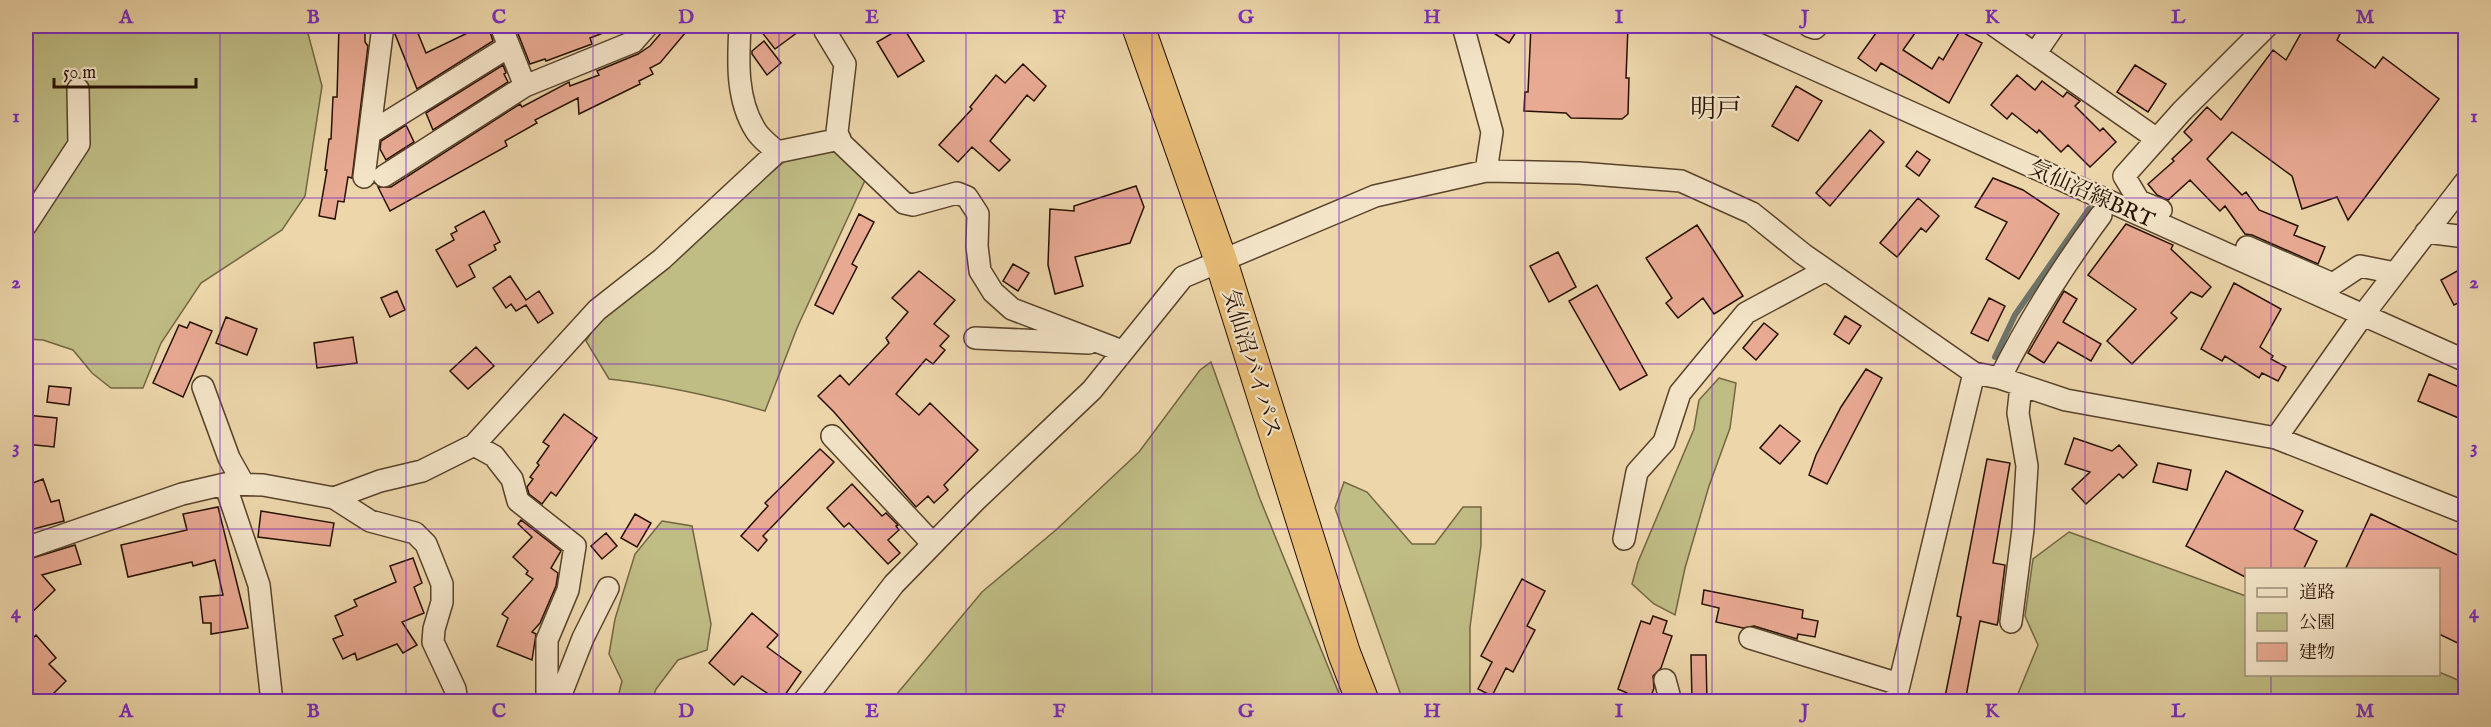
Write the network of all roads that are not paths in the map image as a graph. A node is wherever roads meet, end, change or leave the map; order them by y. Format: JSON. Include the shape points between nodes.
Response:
{"nodes":[{"id":1,"x":383,"y":26,"type":"edge"},
{"id":2,"x":501,"y":26,"type":"edge"},
{"id":3,"x":647,"y":26,"type":"edge"},
{"id":4,"x":740,"y":26,"type":"edge"},
{"id":5,"x":1138,"y":26,"type":"edge"},
{"id":6,"x":1463,"y":26,"type":"edge"},
{"id":7,"x":1718,"y":26,"type":"edge"},
{"id":8,"x":1809,"y":26,"type":"edge"},
{"id":9,"x":1817,"y":26,"type":"edge"},
{"id":10,"x":1995,"y":26,"type":"edge"},
{"id":11,"x":2054,"y":26,"type":"edge"},
{"id":12,"x":2267,"y":26,"type":"edge"},
{"id":13,"x":825,"y":32,"type":"dead end"},
{"id":14,"x":508,"y":47,"type":"junction"},
{"id":15,"x":2035,"y":54,"type":"junction"},
{"id":16,"x":525,"y":86,"type":"junction"},
{"id":17,"x":78,"y":89,"type":"dead end"},
{"id":18,"x":370,"y":133,"type":"junction"},
{"id":19,"x":840,"y":139,"type":"junction"},
{"id":20,"x":2157,"y":139,"type":"junction"},
{"id":21,"x":777,"y":152,"type":"junction"},
{"id":22,"x":1486,"y":171,"type":"junction"},
{"id":23,"x":2466,"y":181,"type":"edge"},
{"id":24,"x":2101,"y":215,"type":"dead end"},
{"id":25,"x":26,"y":225,"type":"edge"},
{"id":26,"x":2426,"y":232,"type":"junction"},
{"id":27,"x":2466,"y":237,"type":"edge"},
{"id":28,"x":1221,"y":261,"type":"junction"},
{"id":29,"x":1826,"y":270,"type":"junction"},
{"id":30,"x":2395,"y":273,"type":"junction"},
{"id":31,"x":2363,"y":315,"type":"junction"},
{"id":32,"x":975,"y":338,"type":"dead end"},
{"id":33,"x":1102,"y":344,"type":"junction"},
{"id":34,"x":1122,"y":351,"type":"junction"},
{"id":35,"x":2466,"y":361,"type":"edge"},
{"id":36,"x":1974,"y":373,"type":"junction"},
{"id":37,"x":2000,"y":378,"type":"junction"},
{"id":38,"x":2021,"y":386,"type":"junction"},
{"id":39,"x":203,"y":387,"type":"dead end"},
{"id":40,"x":832,"y":436,"type":"dead end"},
{"id":41,"x":2276,"y":438,"type":"junction"},
{"id":42,"x":474,"y":445,"type":"junction"},
{"id":43,"x":234,"y":483,"type":"junction"},
{"id":44,"x":334,"y":498,"type":"junction"},
{"id":45,"x":2466,"y":513,"type":"edge"},
{"id":46,"x":1624,"y":540,"type":"dead end"},
{"id":47,"x":933,"y":544,"type":"junction"},
{"id":48,"x":26,"y":546,"type":"edge"},
{"id":49,"x":608,"y":588,"type":"dead end"},
{"id":50,"x":2011,"y":622,"type":"dead end"},
{"id":51,"x":1750,"y":638,"type":"dead end"},
{"id":52,"x":1665,"y":680,"type":"dead end"},
{"id":53,"x":1897,"y":693,"type":"edge"},
{"id":54,"x":272,"y":702,"type":"edge"},
{"id":55,"x":457,"y":702,"type":"edge"},
{"id":56,"x":548,"y":702,"type":"edge"},
{"id":57,"x":558,"y":702,"type":"edge"},
{"id":58,"x":803,"y":702,"type":"edge"},
{"id":59,"x":1363,"y":702,"type":"edge"},
{"id":60,"x":1671,"y":702,"type":"edge"}],
"edges":[{"from":1,"to":18,"type":"street"},
{"from":2,"to":14,"type":"street"},
{"from":3,"to":16,"type":"street","via":[[633,42]]},
{"from":4,"to":21,"type":"street","via":[[738,70],[744,106],[757,132]]},
{"from":5,"to":28,"type":"highway","name":"気仙沼バイパス"},
{"from":6,"to":22,"type":"street","via":[[1492,132]]},
{"from":7,"to":31,"type":"street","name":"気仙沼線BRT"},
{"from":8,"to":9,"type":"street"},
{"from":10,"to":15,"type":"street"},
{"from":11,"to":15,"type":"street"},
{"from":12,"to":20,"type":"street"},
{"from":13,"to":19,"type":"street","via":[[845,64],[837,132]]},
{"from":14,"to":16,"type":"street"},
{"from":14,"to":18,"type":"street"},
{"from":15,"to":20,"type":"street"},
{"from":16,"to":18,"type":"street","via":[[374,177]]},
{"from":17,"to":25,"type":"street","via":[[80,144]]},
{"from":19,"to":21,"type":"street"},
{"from":19,"to":33,"type":"street","via":[[904,203],[913,205],[957,193],[967,197],[978,214],[980,271],[993,292],[1012,309]]},
{"from":20,"to":30,"type":"street","via":[[2124,176],[2139,201],[2332,284],[2361,266]]},
{"from":21,"to":42,"type":"street","via":[[662,259],[597,310]]},
{"from":22,"to":28,"type":"street","via":[[1375,196]]},
{"from":22,"to":29,"type":"street","via":[[1681,181],[1752,213]]},
{"from":23,"to":26,"type":"street"},
{"from":24,"to":37,"type":"street","via":[[2058,273]]},
{"from":26,"to":27,"type":"street"},
{"from":26,"to":30,"type":"street"},
{"from":28,"to":34,"type":"street","via":[[1184,277]]},
{"from":28,"to":59,"type":"highway","name":"気仙沼バイパス"},
{"from":29,"to":36,"type":"street"},
{"from":29,"to":46,"type":"street","via":[[1746,313],[1680,393],[1664,442],[1637,472]]},
{"from":30,"to":31,"type":"street"},
{"from":31,"to":35,"type":"street","name":"気仙沼線BRT"},
{"from":31,"to":41,"type":"street"},
{"from":32,"to":33,"type":"street"},
{"from":33,"to":34,"type":"street"},
{"from":34,"to":47,"type":"street","via":[[1092,390]]},
{"from":36,"to":37,"type":"street"},
{"from":36,"to":53,"type":"street"},
{"from":37,"to":38,"type":"street"},
{"from":38,"to":41,"type":"street","via":[[2066,400]]},
{"from":38,"to":50,"type":"street","via":[[2018,413],[2027,466]]},
{"from":39,"to":43,"type":"street"},
{"from":40,"to":47,"type":"street"},
{"from":41,"to":45,"type":"street"},
{"from":42,"to":44,"type":"street","via":[[422,471]]},
{"from":42,"to":56,"type":"street","via":[[495,456],[512,479],[518,501],[575,546],[568,590],[548,640]]},
{"from":43,"to":44,"type":"street"},
{"from":43,"to":48,"type":"street","via":[[182,494]]},
{"from":43,"to":54,"type":"street","via":[[259,585]]},
{"from":44,"to":55,"type":"street","via":[[370,521],[415,533],[426,544],[442,584],[433,642]]},
{"from":47,"to":58,"type":"street","via":[[894,584]]},
{"from":49,"to":57,"type":"street"},
{"from":51,"to":53,"type":"street"},
{"from":52,"to":60,"type":"street"}]}
